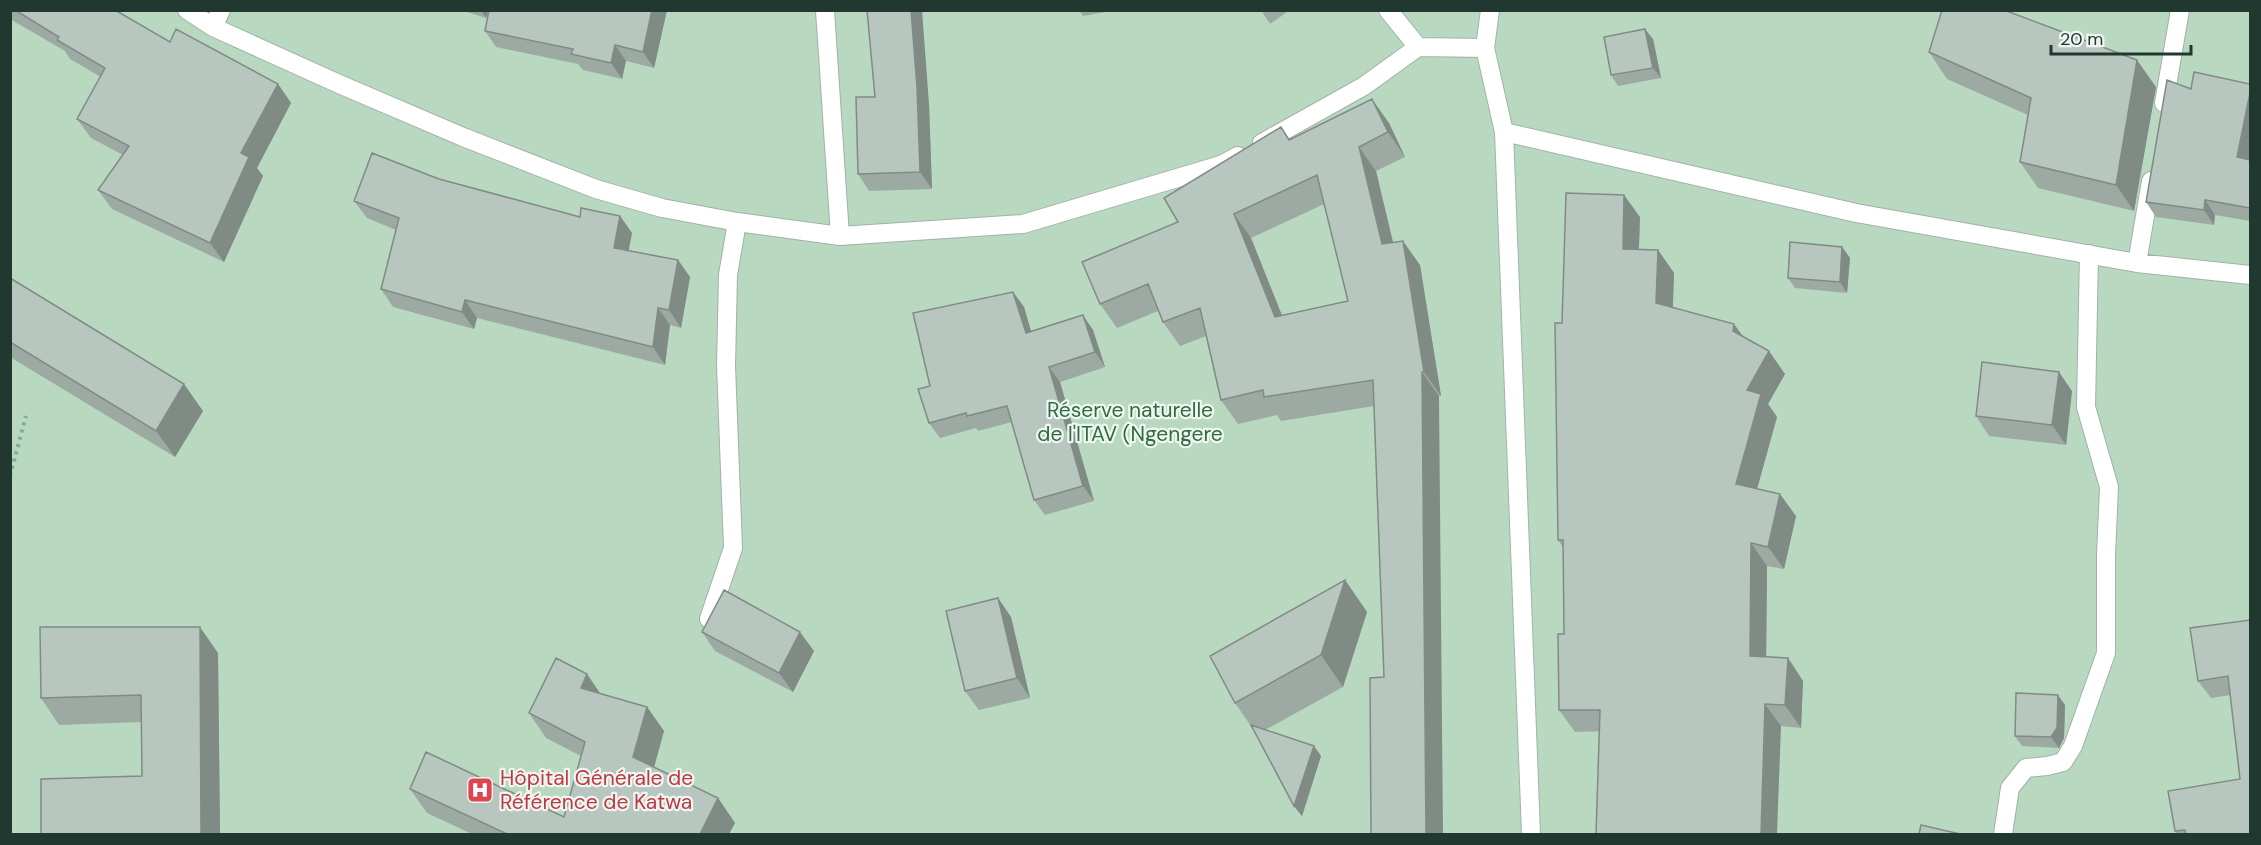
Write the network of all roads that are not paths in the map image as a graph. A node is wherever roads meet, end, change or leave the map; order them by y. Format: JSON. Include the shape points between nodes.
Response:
{"nodes":[{"id":1,"x":187,"y":10,"type":"edge"},
{"id":2,"x":221,"y":10,"type":"edge"},
{"id":3,"x":825,"y":10,"type":"edge"},
{"id":4,"x":1388,"y":10,"type":"edge"},
{"id":5,"x":1490,"y":10,"type":"edge"},
{"id":6,"x":2180,"y":10,"type":"edge"},
{"id":7,"x":213,"y":27,"type":"junction"},
{"id":8,"x":1418,"y":47,"type":"junction"},
{"id":9,"x":1485,"y":48,"type":"junction"},
{"id":10,"x":2160,"y":125,"type":"edge"},
{"id":11,"x":1504,"y":132,"type":"junction"},
{"id":12,"x":2154,"y":160,"type":"edge"},
{"id":13,"x":737,"y":222,"type":"junction"},
{"id":14,"x":840,"y":236,"type":"junction"},
{"id":15,"x":2090,"y":254,"type":"junction"},
{"id":16,"x":2137,"y":263,"type":"junction"},
{"id":17,"x":2250,"y":276,"type":"edge"},
{"id":18,"x":709,"y":619,"type":"edge"},
{"id":19,"x":1531,"y":834,"type":"edge"},
{"id":20,"x":2003,"y":834,"type":"edge"}],
"edges":[{"from":1,"to":7,"type":"street"},
{"from":2,"to":7,"type":"street"},
{"from":3,"to":14,"type":"street"},
{"from":4,"to":8,"type":"street"},
{"from":5,"to":9,"type":"street"},
{"from":6,"to":10,"type":"street"},
{"from":7,"to":13,"type":"street","via":[[452,133],[596,189],[662,208]]},
{"from":8,"to":9,"type":"street"},
{"from":8,"to":14,"type":"street","via":[[1364,86],[1221,165],[1023,224]]},
{"from":9,"to":11,"type":"street"},
{"from":11,"to":15,"type":"street","via":[[1856,213]]},
{"from":11,"to":19,"type":"street"},
{"from":12,"to":16,"type":"street"},
{"from":13,"to":14,"type":"street"},
{"from":13,"to":18,"type":"street","via":[[728,275],[726,366],[733,548]]},
{"from":15,"to":16,"type":"street"},
{"from":15,"to":20,"type":"street","via":[[2086,407],[2109,487],[2106,653],[2064,762],[2026,768],[2010,788]]},
{"from":16,"to":17,"type":"street"}]}
